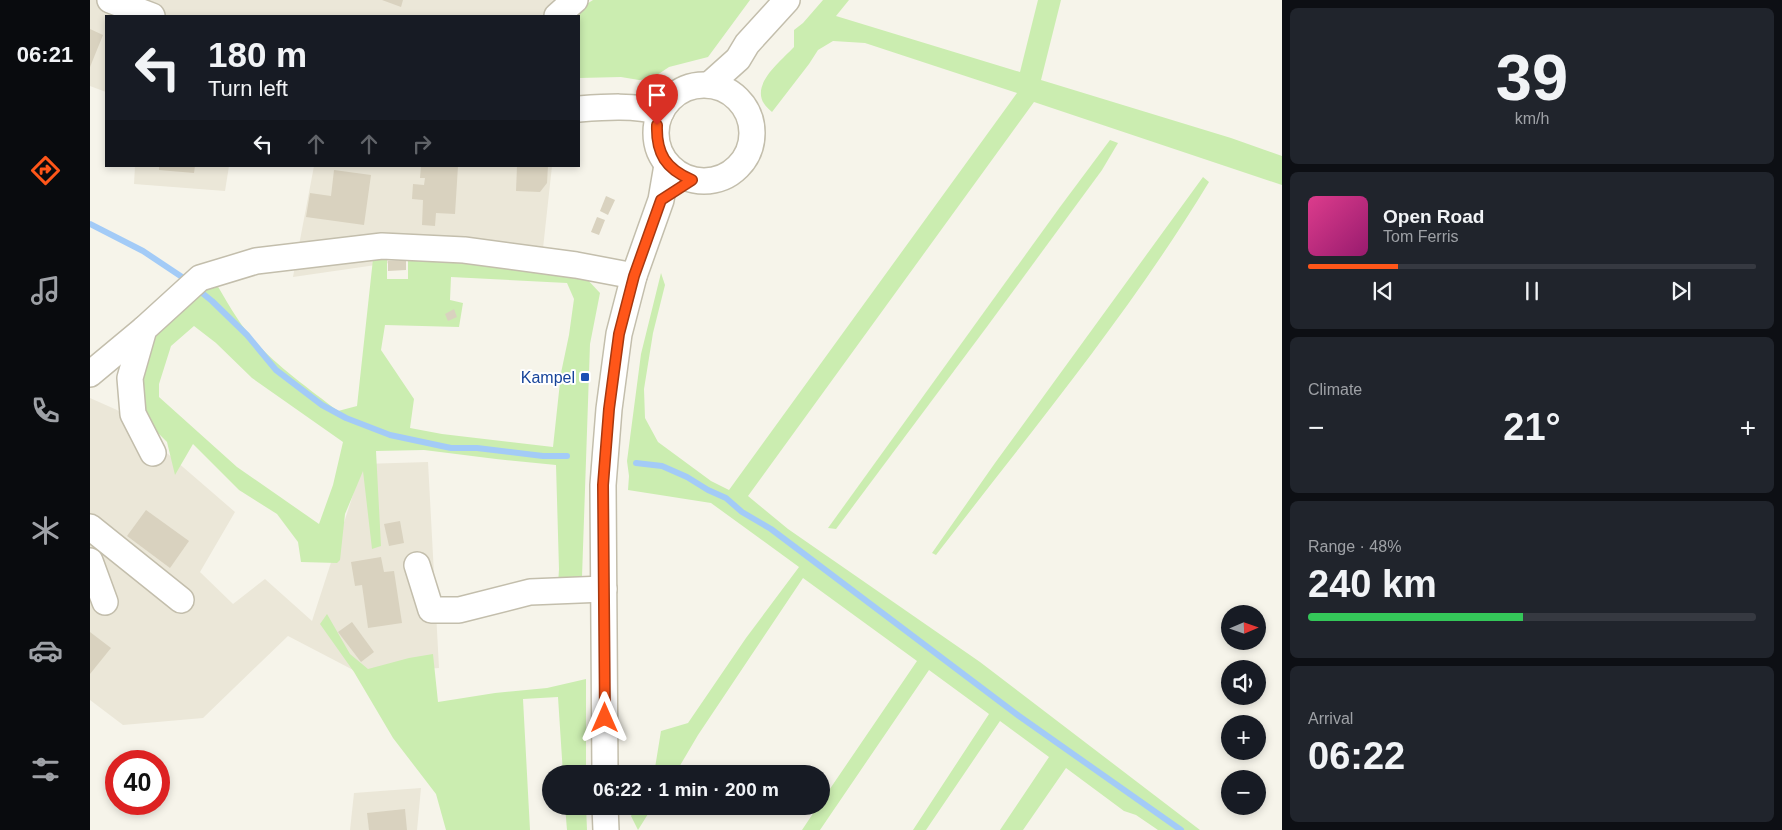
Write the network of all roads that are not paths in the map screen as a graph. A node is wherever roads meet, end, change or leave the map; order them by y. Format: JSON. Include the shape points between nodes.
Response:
{"nodes":[{"id":1,"x":110,"y":0,"type":"edge"},
{"id":2,"x":575,"y":0,"type":"edge"},
{"id":3,"x":787,"y":0,"type":"edge"},
{"id":4,"x":149,"y":15,"type":"edge"},
{"id":5,"x":558,"y":15,"type":"edge"},
{"id":6,"x":738,"y":60,"type":"junction"},
{"id":7,"x":709,"y":85,"type":"junction"},
{"id":8,"x":737,"y":98,"type":"junction"},
{"id":9,"x":580,"y":109,"type":"edge"},
{"id":10,"x":661,"y":112,"type":"junction"},
{"id":11,"x":667,"y":164,"type":"junction"},
{"id":12,"x":692,"y":180,"type":"junction"},
{"id":13,"x":661,"y":200,"type":"junction"},
{"id":14,"x":634,"y":276,"type":"junction"},
{"id":15,"x":144,"y":329,"type":"junction"},
{"id":16,"x":90,"y":374,"type":"edge"},
{"id":17,"x":153,"y":453,"type":"dead end"},
{"id":18,"x":90,"y":527,"type":"edge"},
{"id":19,"x":90,"y":561,"type":"edge"},
{"id":20,"x":417,"y":565,"type":"dead end"},
{"id":21,"x":604,"y":589,"type":"junction"},
{"id":22,"x":181,"y":600,"type":"dead end"},
{"id":23,"x":105,"y":602,"type":"dead end"},
{"id":24,"x":605,"y":765,"type":"edge"},
{"id":25,"x":605,"y":815,"type":"edge"},
{"id":26,"x":606,"y":830,"type":"edge"}],
"edges":[{"from":1,"to":4,"type":"street"},
{"from":2,"to":5,"type":"street"},
{"from":3,"to":6,"type":"street","via":[[747,44]]},
{"from":6,"to":7,"type":"street"},
{"from":6,"to":8,"type":"street"},
{"from":7,"to":8,"type":"street","via":[[724,89]]},
{"from":7,"to":10,"type":"street","via":[[681,91]]},
{"from":8,"to":12,"type":"street","via":[[747,110],[752,126],[747,157],[724,178],[708,182]]},
{"from":9,"to":10,"type":"street","via":[[616,107]]},
{"from":10,"to":11,"type":"street","via":[[656,139]]},
{"from":11,"to":12,"type":"street"},
{"from":11,"to":13,"type":"street"},
{"from":12,"to":13,"type":"street"},
{"from":13,"to":14,"type":"street"},
{"from":14,"to":15,"type":"street","via":[[464,250],[382,246],[256,261],[200,278]]},
{"from":14,"to":21,"type":"street","via":[[619,334],[609,409],[603,485]]},
{"from":15,"to":16,"type":"street"},
{"from":15,"to":17,"type":"street","via":[[130,378],[133,414]]},
{"from":18,"to":22,"type":"street"},
{"from":19,"to":23,"type":"street"},
{"from":20,"to":21,"type":"street","via":[[431,610],[459,610],[530,592]]},
{"from":21,"to":24,"type":"street"},
{"from":25,"to":26,"type":"street"}]}
